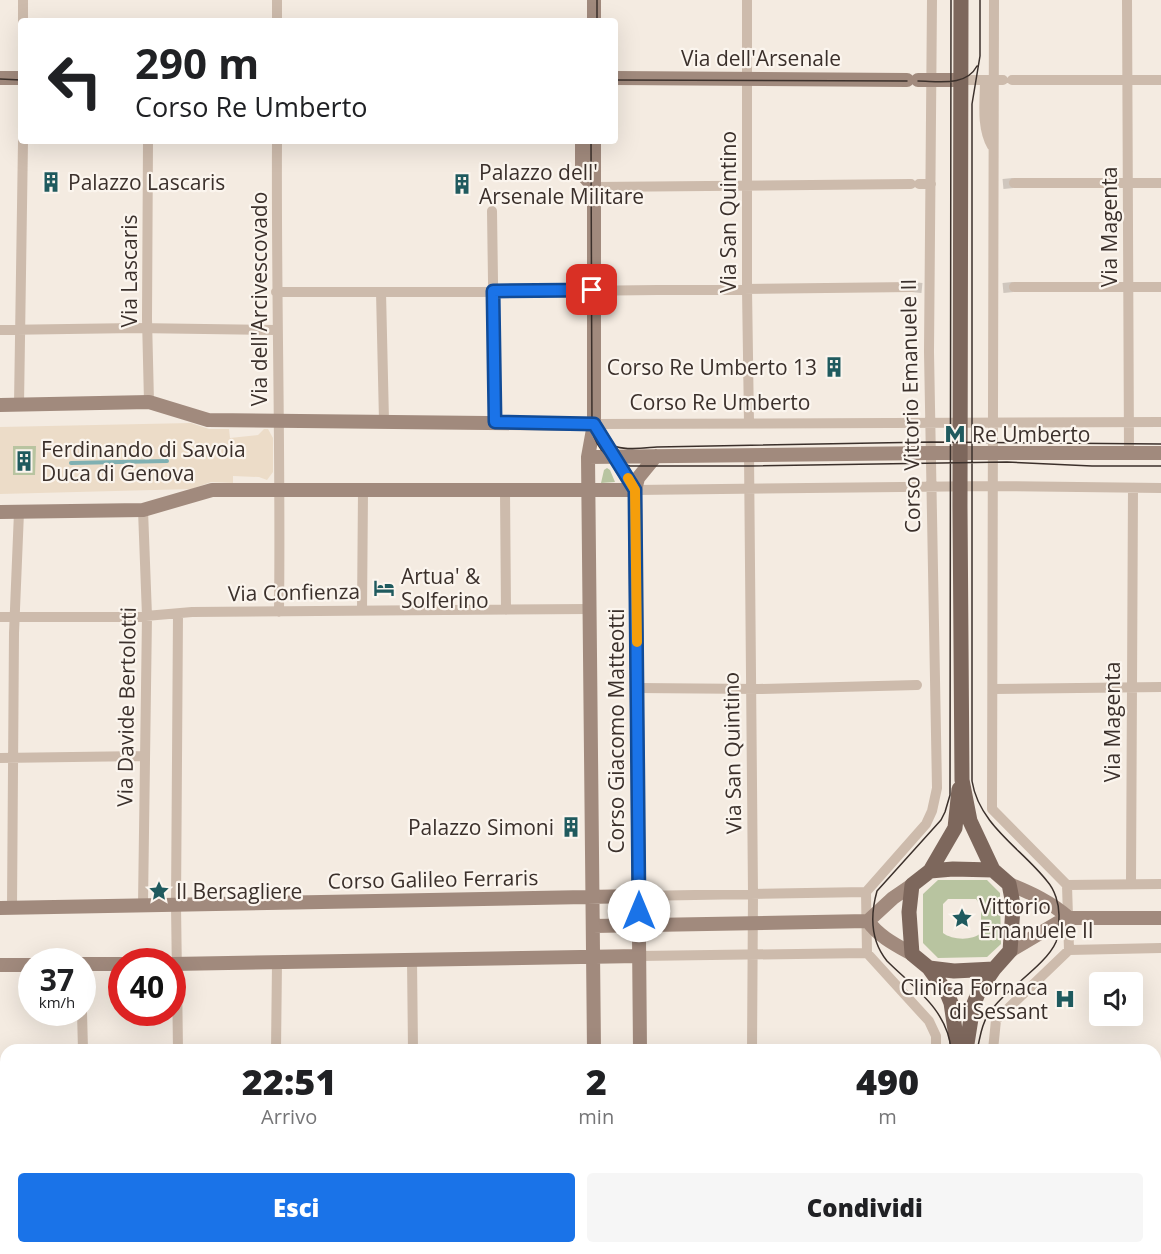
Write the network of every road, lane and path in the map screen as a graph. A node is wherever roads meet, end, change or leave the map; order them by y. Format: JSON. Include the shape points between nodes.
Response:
{"nodes":[{"id":1,"x":23,"y":0,"type":"edge"},
{"id":2,"x":277,"y":0,"type":"edge"},
{"id":3,"x":594,"y":0,"type":"edge"},
{"id":4,"x":747,"y":0,"type":"edge"},
{"id":5,"x":932,"y":0,"type":"edge"},
{"id":6,"x":961,"y":0,"type":"edge"},
{"id":7,"x":994,"y":0,"type":"edge"},
{"id":8,"x":1127,"y":0,"type":"edge"},
{"id":9,"x":23,"y":18,"type":"edge"},
{"id":10,"x":277,"y":18,"type":"edge"},
{"id":11,"x":594,"y":18,"type":"edge"},
{"id":12,"x":0,"y":78,"type":"edge"},
{"id":13,"x":18,"y":78,"type":"edge"},
{"id":14,"x":618,"y":78,"type":"edge"},
{"id":15,"x":747,"y":79,"type":"junction"},
{"id":16,"x":919,"y":80,"type":"junction"},
{"id":17,"x":961,"y":80,"type":"junction"},
{"id":18,"x":999,"y":80,"type":"junction"},
{"id":19,"x":1128,"y":80,"type":"junction"},
{"id":20,"x":1161,"y":80,"type":"edge"},
{"id":21,"x":23,"y":144,"type":"edge"},
{"id":22,"x":148,"y":144,"type":"edge"},
{"id":23,"x":278,"y":144,"type":"edge"},
{"id":24,"x":582,"y":144,"type":"edge"},
{"id":25,"x":594,"y":144,"type":"edge"},
{"id":26,"x":1014,"y":183,"type":"tunnel mouth"},
{"id":27,"x":1128,"y":183,"type":"junction"},
{"id":28,"x":1161,"y":183,"type":"edge"},
{"id":29,"x":931,"y":184,"type":"junction"},
{"id":30,"x":747,"y":186,"type":"junction"},
{"id":31,"x":594,"y":187,"type":"junction"},
{"id":32,"x":492,"y":211,"type":"dead end"},
{"id":33,"x":1003,"y":287,"type":"junction"},
{"id":34,"x":1129,"y":287,"type":"junction"},
{"id":35,"x":1161,"y":287,"type":"edge"},
{"id":36,"x":921,"y":288,"type":"junction"},
{"id":37,"x":747,"y":289,"type":"junction"},
{"id":38,"x":594,"y":290,"type":"junction"},
{"id":39,"x":493,"y":291,"type":"junction"},
{"id":40,"x":276,"y":292,"type":"junction"},
{"id":41,"x":381,"y":292,"type":"junction"},
{"id":42,"x":148,"y":328,"type":"junction"},
{"id":43,"x":0,"y":330,"type":"edge"},
{"id":44,"x":277,"y":330,"type":"junction"},
{"id":45,"x":21,"y":331,"type":"junction"},
{"id":46,"x":149,"y":402,"type":"junction"},
{"id":47,"x":0,"y":405,"type":"edge"},
{"id":48,"x":20,"y":405,"type":"junction"},
{"id":49,"x":279,"y":421,"type":"junction"},
{"id":50,"x":384,"y":421,"type":"junction"},
{"id":51,"x":495,"y":422,"type":"junction"},
{"id":52,"x":931,"y":422,"type":"junction"},
{"id":53,"x":962,"y":422,"type":"junction"},
{"id":54,"x":993,"y":422,"type":"junction"},
{"id":55,"x":1129,"y":422,"type":"junction"},
{"id":56,"x":1161,"y":422,"type":"edge"},
{"id":57,"x":749,"y":423,"type":"junction"},
{"id":58,"x":594,"y":424,"type":"junction"},
{"id":59,"x":931,"y":453,"type":"junction"},
{"id":60,"x":961,"y":453,"type":"junction"},
{"id":61,"x":993,"y":453,"type":"junction"},
{"id":62,"x":1129,"y":453,"type":"junction"},
{"id":63,"x":1161,"y":453,"type":"edge"},
{"id":64,"x":749,"y":455,"type":"junction"},
{"id":65,"x":656,"y":456,"type":"junction"},
{"id":66,"x":588,"y":457,"type":"junction"},
{"id":67,"x":615,"y":457,"type":"junction"},
{"id":68,"x":993,"y":486,"type":"junction"},
{"id":69,"x":931,"y":487,"type":"junction"},
{"id":70,"x":961,"y":487,"type":"junction"},
{"id":71,"x":1133,"y":488,"type":"junction"},
{"id":72,"x":1161,"y":488,"type":"edge"},
{"id":73,"x":749,"y":489,"type":"junction"},
{"id":74,"x":280,"y":490,"type":"junction"},
{"id":75,"x":588,"y":490,"type":"junction"},
{"id":76,"x":635,"y":490,"type":"junction"},
{"id":77,"x":363,"y":491,"type":"junction"},
{"id":78,"x":505,"y":492,"type":"junction"},
{"id":79,"x":143,"y":510,"type":"junction"},
{"id":80,"x":0,"y":512,"type":"edge"},
{"id":81,"x":19,"y":512,"type":"junction"},
{"id":82,"x":589,"y":609,"type":"junction"},
{"id":83,"x":506,"y":610,"type":"junction"},
{"id":84,"x":362,"y":611,"type":"junction"},
{"id":85,"x":279,"y":612,"type":"junction"},
{"id":86,"x":178,"y":614,"type":"junction"},
{"id":87,"x":147,"y":616,"type":"junction"},
{"id":88,"x":0,"y":617,"type":"edge"},
{"id":89,"x":14,"y":618,"type":"junction"},
{"id":90,"x":926,"y":684,"type":"junction"},
{"id":91,"x":1132,"y":687,"type":"junction"},
{"id":92,"x":1161,"y":687,"type":"edge"},
{"id":93,"x":638,"y":688,"type":"junction"},
{"id":94,"x":751,"y":689,"type":"junction"},
{"id":95,"x":993,"y":689,"type":"junction"},
{"id":96,"x":145,"y":756,"type":"junction"},
{"id":97,"x":0,"y":758,"type":"edge"},
{"id":98,"x":13,"y":758,"type":"junction"},
{"id":99,"x":962,"y":780,"type":"junction"},
{"id":100,"x":993,"y":870,"type":"junction"},
{"id":101,"x":930,"y":872,"type":"junction"},
{"id":102,"x":1009,"y":884,"type":"junction"},
{"id":103,"x":1131,"y":884,"type":"junction"},
{"id":104,"x":1161,"y":884,"type":"edge"},
{"id":105,"x":912,"y":885,"type":"junction"},
{"id":106,"x":1067,"y":885,"type":"junction"},
{"id":107,"x":866,"y":892,"type":"junction"},
{"id":108,"x":753,"y":894,"type":"junction"},
{"id":109,"x":639,"y":896,"type":"junction"},
{"id":110,"x":593,"y":897,"type":"junction"},
{"id":111,"x":142,"y":904,"type":"junction"},
{"id":112,"x":176,"y":905,"type":"junction"},
{"id":113,"x":6,"y":908,"type":"edge"},
{"id":114,"x":1069,"y":918,"type":"junction"},
{"id":115,"x":1161,"y":918,"type":"edge"},
{"id":116,"x":868,"y":921,"type":"junction"},
{"id":117,"x":752,"y":924,"type":"junction"},
{"id":118,"x":593,"y":926,"type":"junction"},
{"id":119,"x":639,"y":927,"type":"junction"},
{"id":120,"x":175,"y":948,"type":"edge"},
{"id":121,"x":1161,"y":948,"type":"edge"},
{"id":122,"x":1069,"y":950,"type":"junction"},
{"id":123,"x":1010,"y":951,"type":"junction"},
{"id":124,"x":867,"y":953,"type":"junction"},
{"id":125,"x":912,"y":954,"type":"junction"},
{"id":126,"x":752,"y":955,"type":"junction"},
{"id":127,"x":593,"y":956,"type":"junction"},
{"id":128,"x":639,"y":956,"type":"junction"},
{"id":129,"x":412,"y":960,"type":"junction"},
{"id":130,"x":277,"y":963,"type":"junction"},
{"id":131,"x":186,"y":964,"type":"edge"},
{"id":132,"x":0,"y":965,"type":"edge"},
{"id":133,"x":18,"y":965,"type":"edge"},
{"id":134,"x":928,"y":968,"type":"junction"},
{"id":135,"x":994,"y":969,"type":"junction"},
{"id":136,"x":82,"y":1026,"type":"edge"},
{"id":137,"x":177,"y":1026,"type":"edge"},
{"id":138,"x":83,"y":1044,"type":"edge"},
{"id":139,"x":178,"y":1044,"type":"edge"},
{"id":140,"x":276,"y":1044,"type":"edge"},
{"id":141,"x":413,"y":1044,"type":"edge"},
{"id":142,"x":594,"y":1044,"type":"edge"},
{"id":143,"x":640,"y":1044,"type":"edge"},
{"id":144,"x":753,"y":1044,"type":"edge"},
{"id":145,"x":936,"y":1044,"type":"edge"},
{"id":146,"x":957,"y":1044,"type":"edge"},
{"id":147,"x":967,"y":1044,"type":"edge"},
{"id":148,"x":994,"y":1044,"type":"edge"}],
"edges":[{"from":1,"to":9,"type":"street"},
{"from":2,"to":10,"type":"street"},
{"from":3,"to":11,"type":"street"},
{"from":4,"to":15,"type":"street","name":"Via San Quintino"},
{"from":5,"to":16,"type":"street","name":"Corso Vittorio Emanuele II"},
{"from":6,"to":17,"type":"main road"},
{"from":7,"to":18,"type":"street"},
{"from":8,"to":19,"type":"street","name":"Via Magenta"},
{"from":12,"to":13,"type":"street"},
{"from":14,"to":15,"type":"street","name":"Via dell'Arsenale"},
{"from":15,"to":16,"type":"street","name":"Via dell'Arsenale"},
{"from":15,"to":30,"type":"street","name":"Via San Quintino"},
{"from":16,"to":17,"type":"street","name":"Via dell'Arsenale"},
{"from":16,"to":29,"type":"street","name":"Corso Vittorio Emanuele II"},
{"from":17,"to":18,"type":"street"},
{"from":17,"to":53,"type":"main road"},
{"from":18,"to":19,"type":"street"},
{"from":18,"to":33,"type":"street","via":[[994,149]]},
{"from":19,"to":20,"type":"street"},
{"from":19,"to":27,"type":"street","name":"Via Magenta"},
{"from":21,"to":45,"type":"street"},
{"from":22,"to":42,"type":"street","name":"Via Lascaris"},
{"from":23,"to":40,"type":"street","name":"Via dell'Arcivescovado"},
{"from":24,"to":31,"type":"street","name":"Corso Giacomo Matteotti","via":[[582,174]]},
{"from":25,"to":31,"type":"street","name":"Corso Giacomo Matteotti"},
{"from":26,"to":27,"type":"street"},
{"from":27,"to":28,"type":"street"},
{"from":27,"to":34,"type":"street","name":"Via Magenta"},
{"from":29,"to":30,"type":"street"},
{"from":29,"to":36,"type":"street","name":"Corso Vittorio Emanuele II"},
{"from":30,"to":31,"type":"street"},
{"from":30,"to":37,"type":"street","name":"Via San Quintino"},
{"from":31,"to":38,"type":"street","name":"Corso Giacomo Matteotti"},
{"from":32,"to":39,"type":"street"},
{"from":33,"to":34,"type":"street"},
{"from":33,"to":54,"type":"street"},
{"from":34,"to":35,"type":"street"},
{"from":34,"to":55,"type":"street","name":"Via Magenta"},
{"from":36,"to":37,"type":"street"},
{"from":36,"to":52,"type":"street","name":"Corso Vittorio Emanuele II"},
{"from":37,"to":38,"type":"street"},
{"from":37,"to":57,"type":"street","name":"Via San Quintino"},
{"from":38,"to":39,"type":"street"},
{"from":38,"to":58,"type":"street","name":"Corso Giacomo Matteotti"},
{"from":39,"to":41,"type":"street"},
{"from":39,"to":51,"type":"street"},
{"from":40,"to":41,"type":"street"},
{"from":40,"to":44,"type":"street","name":"Via dell'Arcivescovado"},
{"from":41,"to":50,"type":"street"},
{"from":42,"to":44,"type":"street"},
{"from":42,"to":45,"type":"street"},
{"from":42,"to":46,"type":"street","name":"Via Lascaris"},
{"from":43,"to":45,"type":"street"},
{"from":44,"to":49,"type":"street","name":"Via dell'Arcivescovado"},
{"from":45,"to":48,"type":"street"},
{"from":46,"to":48,"type":"street","name":"Corso Re Umberto"},
{"from":46,"to":49,"type":"street","name":"Corso Re Umberto","via":[[208,420]]},
{"from":47,"to":48,"type":"street","name":"Corso Re Umberto"},
{"from":49,"to":50,"type":"street","name":"Corso Re Umberto"},
{"from":49,"to":74,"type":"street","name":"Via dell'Arcivescovado"},
{"from":50,"to":51,"type":"street","name":"Corso Re Umberto"},
{"from":51,"to":58,"type":"street","name":"Corso Re Umberto"},
{"from":52,"to":53,"type":"street","name":"Corso Re Umberto"},
{"from":52,"to":57,"type":"street","name":"Corso Re Umberto"},
{"from":52,"to":59,"type":"street","name":"Corso Vittorio Emanuele II"},
{"from":53,"to":54,"type":"street","name":"Corso Re Umberto"},
{"from":53,"to":60,"type":"main road"},
{"from":54,"to":55,"type":"street","name":"Corso Re Umberto"},
{"from":54,"to":61,"type":"street"},
{"from":55,"to":56,"type":"street","name":"Corso Re Umberto"},
{"from":55,"to":62,"type":"street","name":"Via Magenta"},
{"from":57,"to":58,"type":"street","name":"Corso Re Umberto"},
{"from":58,"to":66,"type":"street","name":"Corso Giacomo Matteotti"},
{"from":58,"to":67,"type":"street"},
{"from":59,"to":60,"type":"street"},
{"from":59,"to":64,"type":"street"},
{"from":59,"to":69,"type":"street","name":"Corso Vittorio Emanuele II"},
{"from":60,"to":61,"type":"street"},
{"from":60,"to":70,"type":"main road"},
{"from":61,"to":62,"type":"street"},
{"from":61,"to":68,"type":"street"},
{"from":62,"to":63,"type":"street"},
{"from":64,"to":65,"type":"street"},
{"from":64,"to":73,"type":"street","name":"Via San Quintino"},
{"from":65,"to":67,"type":"street"},
{"from":65,"to":76,"type":"street","via":[[638,478]]},
{"from":66,"to":67,"type":"street"},
{"from":66,"to":75,"type":"street","name":"Corso Giacomo Matteotti"},
{"from":67,"to":76,"type":"street"},
{"from":68,"to":70,"type":"street"},
{"from":68,"to":71,"type":"street"},
{"from":68,"to":95,"type":"street"},
{"from":69,"to":70,"type":"street"},
{"from":69,"to":73,"type":"street"},
{"from":69,"to":90,"type":"street","name":"Corso Vittorio Emanuele II"},
{"from":70,"to":99,"type":"main road"},
{"from":71,"to":72,"type":"street"},
{"from":71,"to":91,"type":"street","name":"Via Magenta"},
{"from":73,"to":76,"type":"street"},
{"from":73,"to":94,"type":"street","name":"Via San Quintino"},
{"from":74,"to":77,"type":"street"},
{"from":74,"to":79,"type":"street","via":[[212,490]]},
{"from":74,"to":85,"type":"street","name":"Via dell'Arcivescovado"},
{"from":75,"to":76,"type":"street"},
{"from":75,"to":78,"type":"street"},
{"from":75,"to":82,"type":"street","name":"Corso Giacomo Matteotti"},
{"from":76,"to":93,"type":"street","name":"Corso Giacomo Matteotti"},
{"from":77,"to":78,"type":"street"},
{"from":77,"to":84,"type":"street"},
{"from":78,"to":83,"type":"street"},
{"from":79,"to":81,"type":"street"},
{"from":79,"to":87,"type":"street","name":"Via Davide Bertolotti"},
{"from":80,"to":81,"type":"street"},
{"from":81,"to":89,"type":"street"},
{"from":82,"to":83,"type":"street","name":"Via Confienza"},
{"from":82,"to":110,"type":"street","name":"Corso Giacomo Matteotti"},
{"from":83,"to":84,"type":"street","name":"Via Confienza"},
{"from":84,"to":85,"type":"street","name":"Via Confienza"},
{"from":85,"to":86,"type":"street","name":"Via Confienza"},
{"from":86,"to":87,"type":"street","name":"Via Confienza"},
{"from":86,"to":112,"type":"street"},
{"from":87,"to":89,"type":"street","name":"Via Confienza"},
{"from":87,"to":96,"type":"street","name":"Via Davide Bertolotti"},
{"from":88,"to":89,"type":"street","name":"Via Confienza"},
{"from":89,"to":98,"type":"street"},
{"from":90,"to":94,"type":"street"},
{"from":90,"to":107,"type":"street","name":"Corso Vittorio Emanuele II","via":[[937,788],[932,811],[926,824]]},
{"from":91,"to":92,"type":"street"},
{"from":91,"to":95,"type":"street"},
{"from":91,"to":103,"type":"street","name":"Via Magenta"},
{"from":93,"to":94,"type":"street"},
{"from":93,"to":109,"type":"street","name":"Corso Giacomo Matteotti"},
{"from":94,"to":108,"type":"street","name":"Via San Quintino"},
{"from":95,"to":106,"type":"street","via":[[992,809]]},
{"from":96,"to":98,"type":"street"},
{"from":96,"to":111,"type":"street","name":"Via Davide Bertolotti"},
{"from":97,"to":98,"type":"street"},
{"from":98,"to":113,"type":"street"},
{"from":99,"to":100,"type":"main road","via":[[970,821]]},
{"from":99,"to":101,"type":"main road","via":[[955,828]]},
{"from":100,"to":101,"type":"main road"},
{"from":100,"to":102,"type":"main road"},
{"from":101,"to":105,"type":"main road"},
{"from":102,"to":114,"type":"street","via":[[1035,895]]},
{"from":102,"to":123,"type":"main road","via":[[1013,908]]},
{"from":103,"to":104,"type":"street"},
{"from":103,"to":106,"type":"street"},
{"from":105,"to":116,"type":"street"},
{"from":105,"to":125,"type":"main road"},
{"from":106,"to":114,"type":"street"},
{"from":107,"to":108,"type":"street","name":"Corso Galileo Ferraris"},
{"from":107,"to":116,"type":"street"},
{"from":108,"to":109,"type":"street","name":"Corso Galileo Ferraris"},
{"from":108,"to":117,"type":"street","name":"Via San Quintino"},
{"from":109,"to":110,"type":"street","name":"Corso Galileo Ferraris"},
{"from":109,"to":119,"type":"street","name":"Corso Giacomo Matteotti"},
{"from":110,"to":112,"type":"street","name":"Corso Galileo Ferraris"},
{"from":110,"to":118,"type":"street","name":"Corso Giacomo Matteotti"},
{"from":111,"to":112,"type":"street","name":"Corso Galileo Ferraris"},
{"from":111,"to":113,"type":"street","name":"Corso Galileo Ferraris"},
{"from":112,"to":120,"type":"street"},
{"from":114,"to":115,"type":"street"},
{"from":114,"to":122,"type":"street"},
{"from":114,"to":123,"type":"street"},
{"from":116,"to":117,"type":"street"},
{"from":116,"to":124,"type":"street"},
{"from":116,"to":125,"type":"street","via":[[889,941]]},
{"from":117,"to":119,"type":"street"},
{"from":117,"to":126,"type":"street","name":"Via San Quintino"},
{"from":118,"to":119,"type":"street"},
{"from":118,"to":127,"type":"street","name":"Corso Giacomo Matteotti"},
{"from":119,"to":128,"type":"street","name":"Corso Giacomo Matteotti"},
{"from":121,"to":122,"type":"street"},
{"from":122,"to":148,"type":"street","via":[[996,1020]]},
{"from":123,"to":135,"type":"main road"},
{"from":124,"to":126,"type":"street"},
{"from":124,"to":145,"type":"street","via":[[929,1021]]},
{"from":125,"to":134,"type":"main road"},
{"from":126,"to":128,"type":"street"},
{"from":126,"to":144,"type":"street","name":"Via San Quintino"},
{"from":127,"to":128,"type":"street"},
{"from":127,"to":129,"type":"street"},
{"from":127,"to":142,"type":"street","name":"Corso Giacomo Matteotti"},
{"from":128,"to":143,"type":"street","name":"Corso Giacomo Matteotti"},
{"from":129,"to":130,"type":"street"},
{"from":129,"to":141,"type":"street"},
{"from":130,"to":131,"type":"street"},
{"from":130,"to":140,"type":"street"},
{"from":132,"to":133,"type":"street"},
{"from":134,"to":135,"type":"main road"},
{"from":134,"to":146,"type":"main road","via":[[951,1003]]},
{"from":135,"to":147,"type":"main road","via":[[973,1006]]},
{"from":136,"to":138,"type":"street"},
{"from":137,"to":139,"type":"street"}]}
